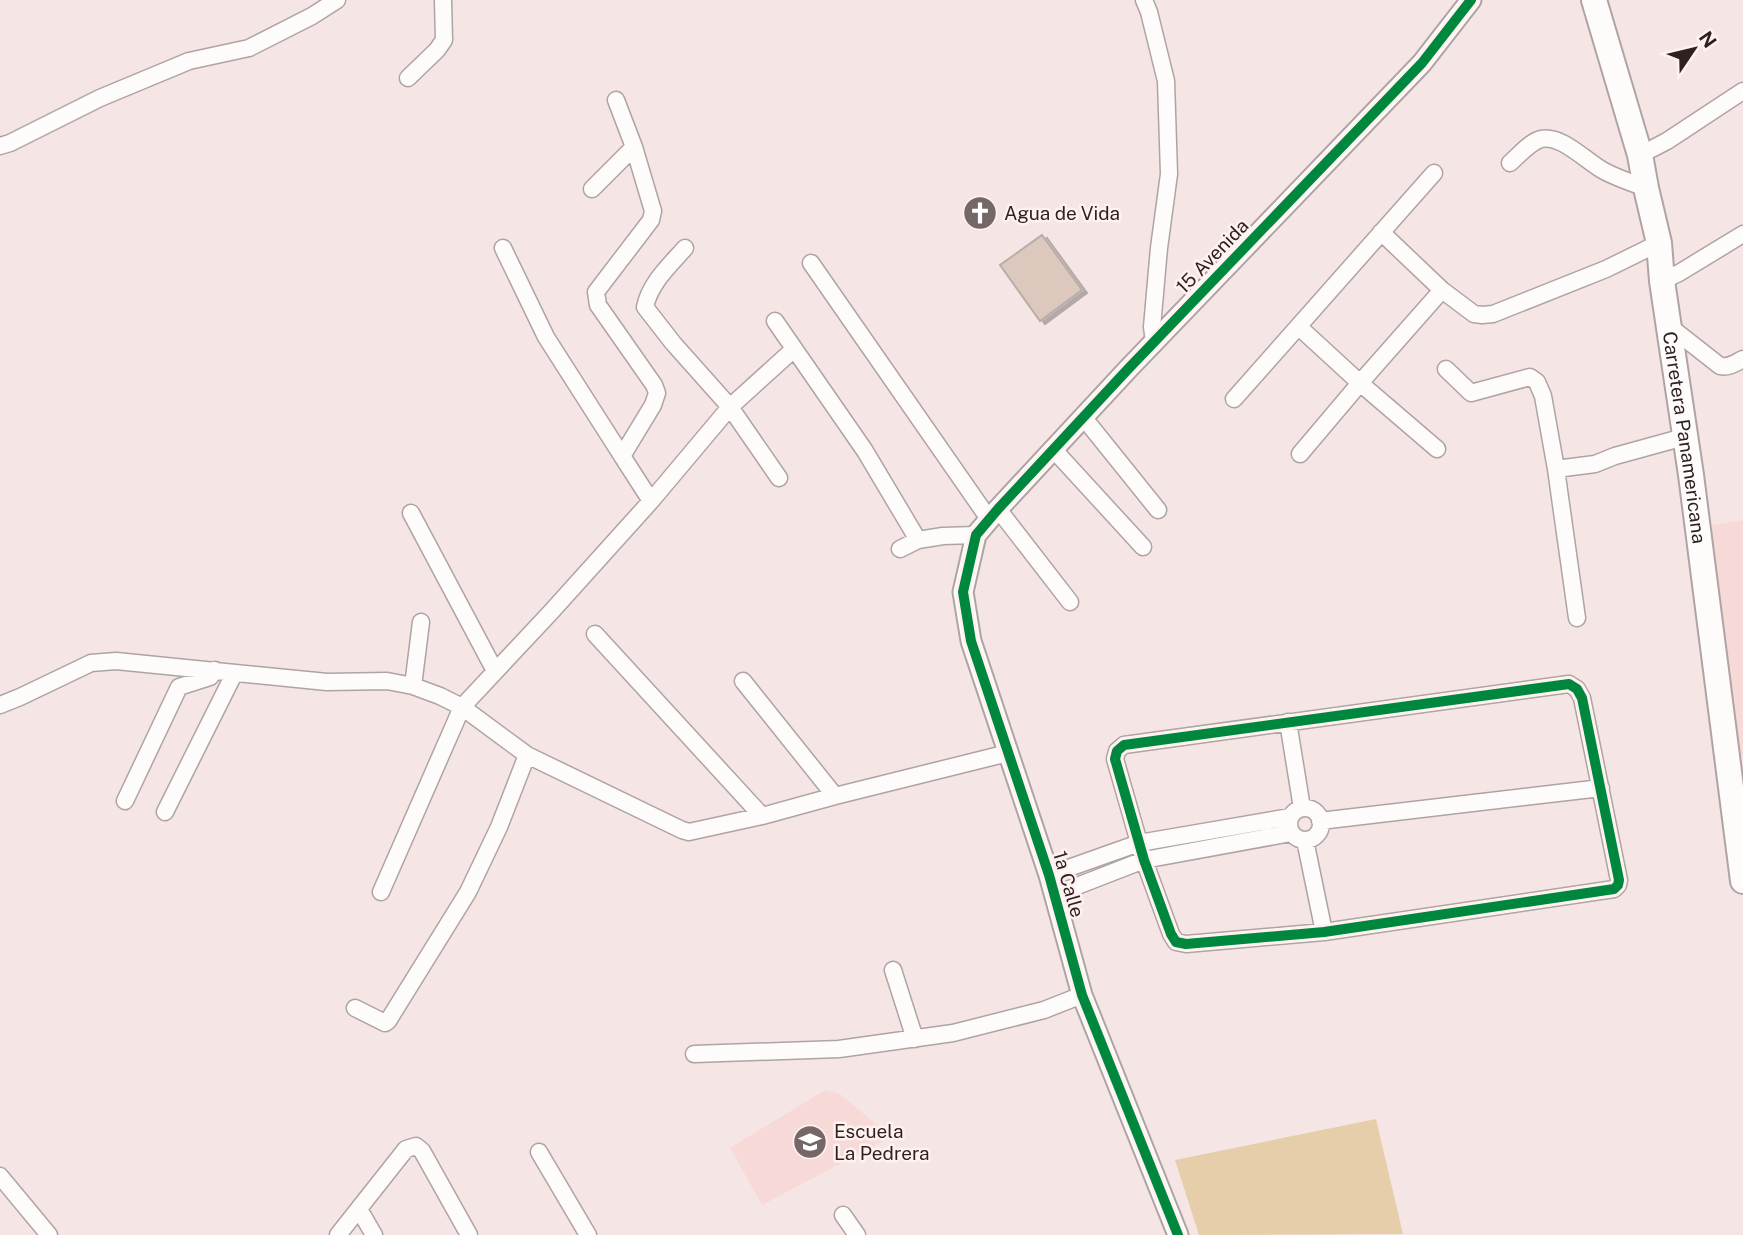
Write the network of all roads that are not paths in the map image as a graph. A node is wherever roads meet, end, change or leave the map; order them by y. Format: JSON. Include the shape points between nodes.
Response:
{"nodes":[{"id":1,"x":337,"y":0,"type":"edge"},
{"id":2,"x":443,"y":0,"type":"edge"},
{"id":3,"x":1144,"y":0,"type":"edge"},
{"id":4,"x":1471,"y":0,"type":"edge"},
{"id":5,"x":1594,"y":0,"type":"edge"},
{"id":6,"x":408,"y":78,"type":"dead end"},
{"id":7,"x":1743,"y":91,"type":"edge"},
{"id":8,"x":616,"y":100,"type":"dead end"},
{"id":9,"x":0,"y":146,"type":"edge"},
{"id":10,"x":635,"y":147,"type":"junction"},
{"id":11,"x":1640,"y":155,"type":"junction"},
{"id":12,"x":1510,"y":163,"type":"dead end"},
{"id":13,"x":1434,"y":173,"type":"dead end"},
{"id":14,"x":1646,"y":188,"type":"junction"},
{"id":15,"x":592,"y":189,"type":"dead end"},
{"id":16,"x":1381,"y":232,"type":"junction"},
{"id":17,"x":1743,"y":234,"type":"edge"},
{"id":18,"x":1659,"y":243,"type":"junction"},
{"id":19,"x":503,"y":248,"type":"dead end"},
{"id":20,"x":685,"y":248,"type":"dead end"},
{"id":21,"x":811,"y":263,"type":"dead end"},
{"id":22,"x":1662,"y":281,"type":"junction"},
{"id":23,"x":1442,"y":290,"type":"junction"},
{"id":24,"x":775,"y":321,"type":"dead end"},
{"id":25,"x":1670,"y":326,"type":"junction"},
{"id":26,"x":1300,"y":327,"type":"junction"},
{"id":27,"x":1154,"y":342,"type":"junction"},
{"id":28,"x":794,"y":349,"type":"junction"},
{"id":29,"x":1743,"y":359,"type":"edge"},
{"id":30,"x":1446,"y":369,"type":"dead end"},
{"id":31,"x":1360,"y":383,"type":"junction"},
{"id":32,"x":1234,"y":399,"type":"dead end"},
{"id":33,"x":730,"y":407,"type":"junction"},
{"id":34,"x":1084,"y":418,"type":"junction"},
{"id":35,"x":1685,"y":438,"type":"junction"},
{"id":36,"x":1437,"y":449,"type":"dead end"},
{"id":37,"x":1054,"y":450,"type":"junction"},
{"id":38,"x":1300,"y":454,"type":"dead end"},
{"id":39,"x":622,"y":456,"type":"junction"},
{"id":40,"x":1556,"y":469,"type":"junction"},
{"id":41,"x":779,"y":478,"type":"dead end"},
{"id":42,"x":651,"y":501,"type":"junction"},
{"id":43,"x":1158,"y":510,"type":"dead end"},
{"id":44,"x":411,"y":513,"type":"dead end"},
{"id":45,"x":993,"y":514,"type":"junction"},
{"id":46,"x":976,"y":535,"type":"junction"},
{"id":47,"x":918,"y":540,"type":"junction"},
{"id":48,"x":1143,"y":547,"type":"dead end"},
{"id":49,"x":900,"y":549,"type":"dead end"},
{"id":50,"x":1070,"y":602,"type":"dead end"},
{"id":51,"x":1577,"y":618,"type":"dead end"},
{"id":52,"x":421,"y":622,"type":"dead end"},
{"id":53,"x":595,"y":634,"type":"dead end"},
{"id":54,"x":215,"y":670,"type":"junction"},
{"id":55,"x":495,"y":671,"type":"junction"},
{"id":56,"x":234,"y":674,"type":"junction"},
{"id":57,"x":743,"y":681,"type":"dead end"},
{"id":58,"x":413,"y":685,"type":"junction"},
{"id":59,"x":0,"y":705,"type":"edge"},
{"id":60,"x":462,"y":708,"type":"junction"},
{"id":61,"x":1288,"y":722,"type":"junction"},
{"id":62,"x":1008,"y":753,"type":"junction"},
{"id":63,"x":527,"y":755,"type":"junction"},
{"id":64,"x":1601,"y":788,"type":"junction"},
{"id":65,"x":835,"y":796,"type":"junction"},
{"id":66,"x":125,"y":801,"type":"dead end"},
{"id":67,"x":165,"y":811,"type":"dead end"},
{"id":68,"x":762,"y":816,"type":"junction"},
{"id":69,"x":1320,"y":821,"type":"junction"},
{"id":70,"x":1297,"y":825,"type":"junction"},
{"id":71,"x":1139,"y":843,"type":"junction"},
{"id":72,"x":1144,"y":860,"type":"junction"},
{"id":73,"x":1049,"y":875,"type":"junction"},
{"id":74,"x":1743,"y":881,"type":"edge"},
{"id":75,"x":382,"y":892,"type":"dead end"},
{"id":76,"x":1054,"y":895,"type":"junction"},
{"id":77,"x":1324,"y":932,"type":"junction"},
{"id":78,"x":893,"y":970,"type":"dead end"},
{"id":79,"x":1082,"y":995,"type":"junction"},
{"id":80,"x":355,"y":1008,"type":"dead end"},
{"id":81,"x":915,"y":1039,"type":"junction"},
{"id":82,"x":694,"y":1054,"type":"dead end"},
{"id":83,"x":539,"y":1152,"type":"dead end"},
{"id":84,"x":0,"y":1176,"type":"edge"},
{"id":85,"x":359,"y":1209,"type":"junction"},
{"id":86,"x":843,"y":1215,"type":"dead end"},
{"id":87,"x":49,"y":1235,"type":"edge"},
{"id":88,"x":338,"y":1235,"type":"edge"},
{"id":89,"x":374,"y":1235,"type":"edge"},
{"id":90,"x":469,"y":1235,"type":"edge"},
{"id":91,"x":588,"y":1235,"type":"edge"},
{"id":92,"x":857,"y":1235,"type":"edge"},
{"id":93,"x":1178,"y":1235,"type":"edge"}],
"edges":[{"from":1,"to":9,"type":"street","via":[[249,48],[190,61]]},
{"from":2,"to":6,"type":"street","via":[[444,40]]},
{"from":3,"to":27,"type":"street","via":[[1166,81],[1169,174]]},
{"from":4,"to":27,"type":"street","name":"15 Avenida","via":[[1422,63]]},
{"from":5,"to":11,"type":"main road","name":"Carretera Panamericana"},
{"from":7,"to":11,"type":"street"},
{"from":8,"to":10,"type":"street"},
{"from":10,"to":15,"type":"street"},
{"from":10,"to":39,"type":"street","via":[[653,211],[651,220],[596,292],[598,305],[657,393]]},
{"from":11,"to":14,"type":"main road","name":"Carretera Panamericana"},
{"from":12,"to":14,"type":"street","via":[[1535,142],[1552,139],[1604,171]]},
{"from":13,"to":16,"type":"street"},
{"from":14,"to":18,"type":"main road","name":"Carretera Panamericana"},
{"from":16,"to":23,"type":"street"},
{"from":16,"to":26,"type":"street"},
{"from":17,"to":22,"type":"street"},
{"from":18,"to":22,"type":"main road","name":"Carretera Panamericana"},
{"from":18,"to":23,"type":"street","via":[[1606,270],[1493,314],[1474,314]]},
{"from":19,"to":39,"type":"street","via":[[546,337]]},
{"from":20,"to":33,"type":"street","via":[[659,277],[645,307]]},
{"from":21,"to":45,"type":"street"},
{"from":22,"to":25,"type":"main road","name":"Carretera Panamericana"},
{"from":23,"to":31,"type":"street"},
{"from":24,"to":28,"type":"street"},
{"from":25,"to":29,"type":"street","via":[[1720,366]]},
{"from":25,"to":35,"type":"main road","name":"Carretera Panamericana"},
{"from":26,"to":31,"type":"street"},
{"from":26,"to":32,"type":"street"},
{"from":27,"to":34,"type":"street","name":"15 Avenida"},
{"from":28,"to":33,"type":"street"},
{"from":28,"to":47,"type":"street","via":[[865,451]]},
{"from":30,"to":40,"type":"street","via":[[1471,393],[1530,377],[1537,382]]},
{"from":31,"to":36,"type":"street"},
{"from":31,"to":38,"type":"street"},
{"from":33,"to":41,"type":"street"},
{"from":33,"to":42,"type":"street"},
{"from":34,"to":37,"type":"street","name":"15 Avenida"},
{"from":34,"to":43,"type":"street"},
{"from":35,"to":40,"type":"street","via":[[1595,464]]},
{"from":35,"to":74,"type":"main road","name":"Carretera Panamericana"},
{"from":37,"to":45,"type":"street","name":"15 Avenida"},
{"from":37,"to":48,"type":"street"},
{"from":39,"to":42,"type":"street"},
{"from":40,"to":51,"type":"street"},
{"from":42,"to":55,"type":"street"},
{"from":44,"to":55,"type":"street"},
{"from":45,"to":46,"type":"street","name":"15 Avenida"},
{"from":45,"to":50,"type":"street"},
{"from":46,"to":47,"type":"street"},
{"from":46,"to":62,"type":"street","name":"1a Calle","via":[[963,592],[971,641]]},
{"from":47,"to":49,"type":"street"},
{"from":52,"to":58,"type":"street"},
{"from":53,"to":68,"type":"street"},
{"from":54,"to":56,"type":"street"},
{"from":54,"to":59,"type":"street","via":[[91,663]]},
{"from":54,"to":66,"type":"street","via":[[210,677],[179,687]]},
{"from":55,"to":60,"type":"street"},
{"from":56,"to":58,"type":"street"},
{"from":56,"to":67,"type":"street"},
{"from":57,"to":65,"type":"street"},
{"from":58,"to":60,"type":"street"},
{"from":60,"to":63,"type":"street"},
{"from":60,"to":75,"type":"street"},
{"from":61,"to":64,"type":"street","via":[[1569,684],[1582,698]]},
{"from":61,"to":70,"type":"street"},
{"from":61,"to":71,"type":"street","via":[[1124,745],[1116,751]]},
{"from":62,"to":65,"type":"street"},
{"from":62,"to":73,"type":"street","name":"1a Calle"},
{"from":63,"to":68,"type":"street","via":[[682,830],[698,831]]},
{"from":63,"to":80,"type":"street","via":[[468,892],[388,1021]]},
{"from":64,"to":69,"type":"street"},
{"from":64,"to":77,"type":"street","via":[[1619,880],[1614,889]]},
{"from":65,"to":68,"type":"street"},
{"from":69,"to":70,"type":"street","via":[[1315,836]]},
{"from":69,"to":70,"type":"street","via":[[1307,808]]},
{"from":70,"to":71,"type":"street"},
{"from":70,"to":72,"type":"street"},
{"from":70,"to":77,"type":"street"},
{"from":71,"to":72,"type":"street"},
{"from":71,"to":73,"type":"street"},
{"from":72,"to":76,"type":"street"},
{"from":72,"to":77,"type":"street","via":[[1176,942]]},
{"from":73,"to":76,"type":"street","name":"1a Calle"},
{"from":76,"to":79,"type":"street","name":"1a Calle"},
{"from":78,"to":81,"type":"street"},
{"from":79,"to":81,"type":"street","via":[[1044,1010]]},
{"from":79,"to":93,"type":"street","name":"1a Calle"},
{"from":81,"to":82,"type":"street","via":[[839,1049]]},
{"from":83,"to":91,"type":"street"},
{"from":84,"to":87,"type":"street"},
{"from":85,"to":88,"type":"street"},
{"from":85,"to":89,"type":"street"},
{"from":85,"to":90,"type":"street","via":[[406,1149],[416,1146]]},
{"from":86,"to":92,"type":"street"}]}
